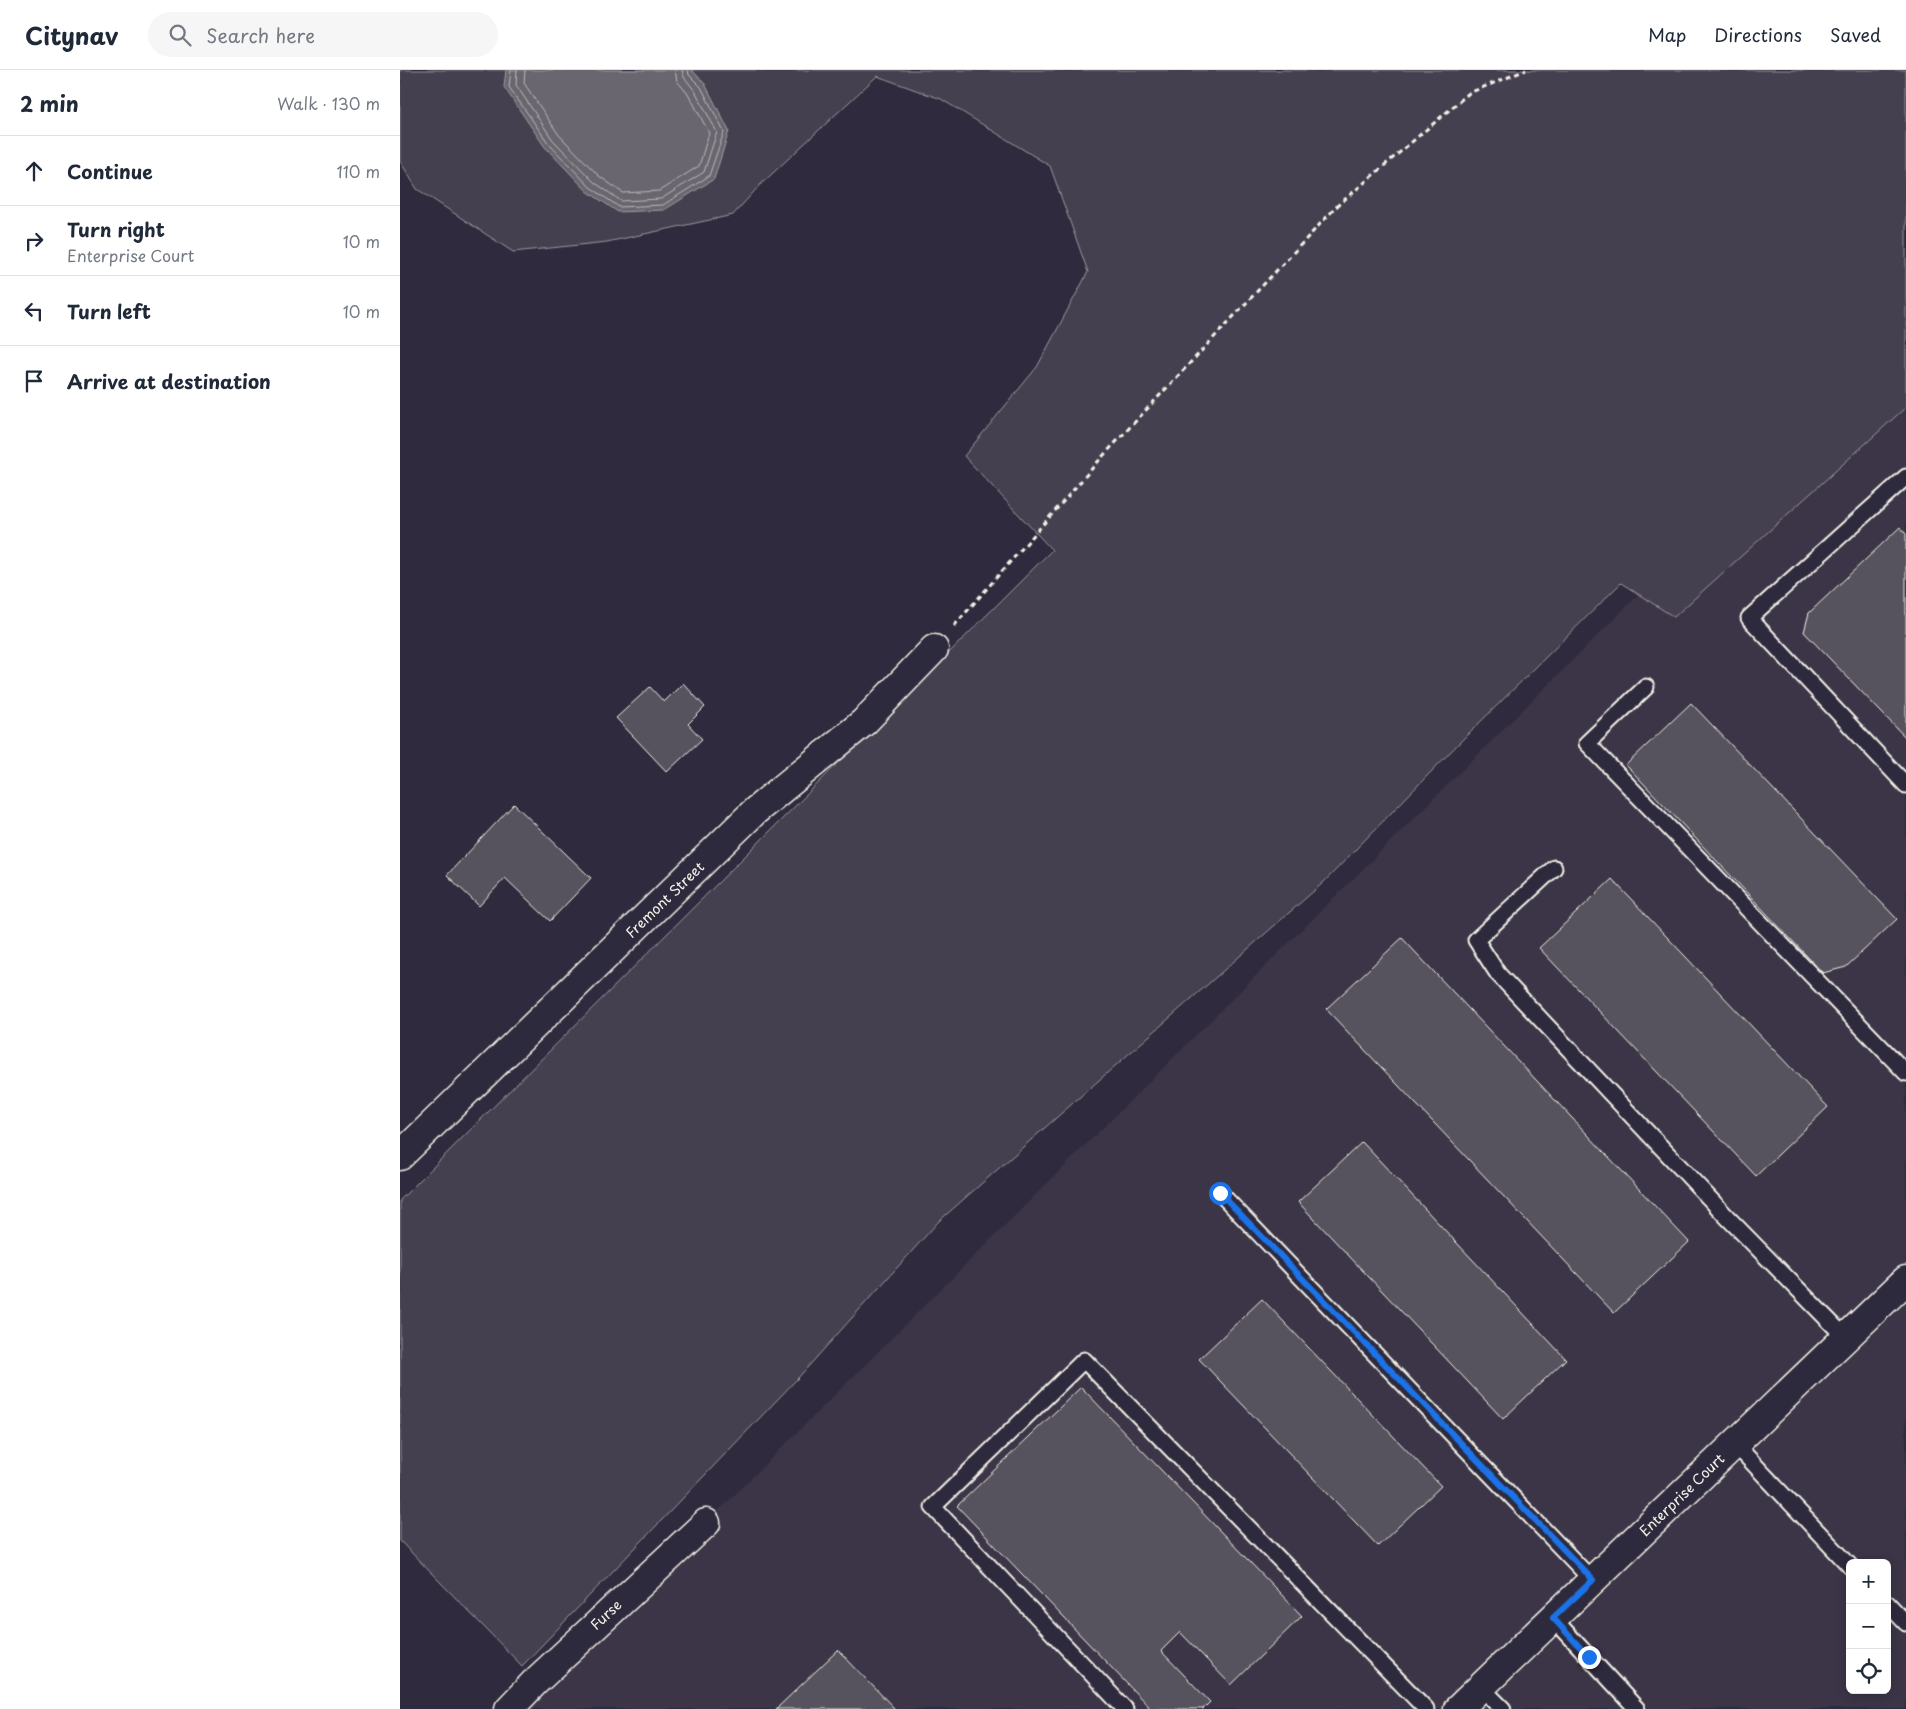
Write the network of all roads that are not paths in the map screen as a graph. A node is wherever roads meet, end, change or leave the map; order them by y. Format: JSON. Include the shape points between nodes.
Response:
{"nodes":[{"id":1,"x":1906,"y":477,"type":"edge"},
{"id":2,"x":934,"y":649,"type":"road end"},
{"id":3,"x":1646,"y":687,"type":"dead end"},
{"id":4,"x":1906,"y":785,"type":"edge"},
{"id":5,"x":1554,"y":868,"type":"dead end"},
{"id":6,"x":1906,"y":1073,"type":"edge"},
{"id":7,"x":400,"y":1156,"type":"edge"},
{"id":8,"x":1220,"y":1193,"type":"dead end"},
{"id":9,"x":1906,"y":1280,"type":"edge"},
{"id":10,"x":1846,"y":1338,"type":"junction"},
{"id":11,"x":1735,"y":1444,"type":"junction"},
{"id":12,"x":706,"y":1523,"type":"dead end"},
{"id":13,"x":1846,"y":1562,"type":"edge"},
{"id":14,"x":1593,"y":1580,"type":"junction"},
{"id":15,"x":1888,"y":1604,"type":"edge"},
{"id":16,"x":1553,"y":1618,"type":"junction"},
{"id":17,"x":1906,"y":1623,"type":"edge"},
{"id":18,"x":1482,"y":1687,"type":"junction"},
{"id":19,"x":509,"y":1709,"type":"edge"},
{"id":20,"x":1126,"y":1709,"type":"edge"},
{"id":21,"x":1426,"y":1709,"type":"edge"},
{"id":22,"x":1458,"y":1709,"type":"edge"},
{"id":23,"x":1504,"y":1709,"type":"edge"},
{"id":24,"x":1637,"y":1709,"type":"edge"}],
"edges":[{"from":1,"to":4,"type":"lane","via":[[1749,618]]},
{"from":2,"to":7,"type":"street","name":"Fremont Street","via":[[864,722],[756,811]]},
{"from":3,"to":6,"type":"lane","via":[[1587,743]]},
{"from":5,"to":10,"type":"lane","via":[[1476,940],[1498,974]]},
{"from":8,"to":14,"type":"lane"},
{"from":9,"to":10,"type":"street","name":"Enterprise Court"},
{"from":10,"to":11,"type":"street","name":"Enterprise Court"},
{"from":11,"to":13,"type":"lane"},
{"from":11,"to":14,"type":"street","name":"Enterprise Court"},
{"from":12,"to":19,"type":"street","name":"Furse"},
{"from":14,"to":16,"type":"street","name":"Enterprise Court"},
{"from":15,"to":17,"type":"lane"},
{"from":16,"to":18,"type":"street","name":"Enterprise Court"},
{"from":16,"to":24,"type":"lane"},
{"from":18,"to":22,"type":"street","name":"Enterprise Court"},
{"from":18,"to":23,"type":"lane"},
{"from":20,"to":21,"type":"lane","via":[[933,1507],[1084,1360]]}]}
